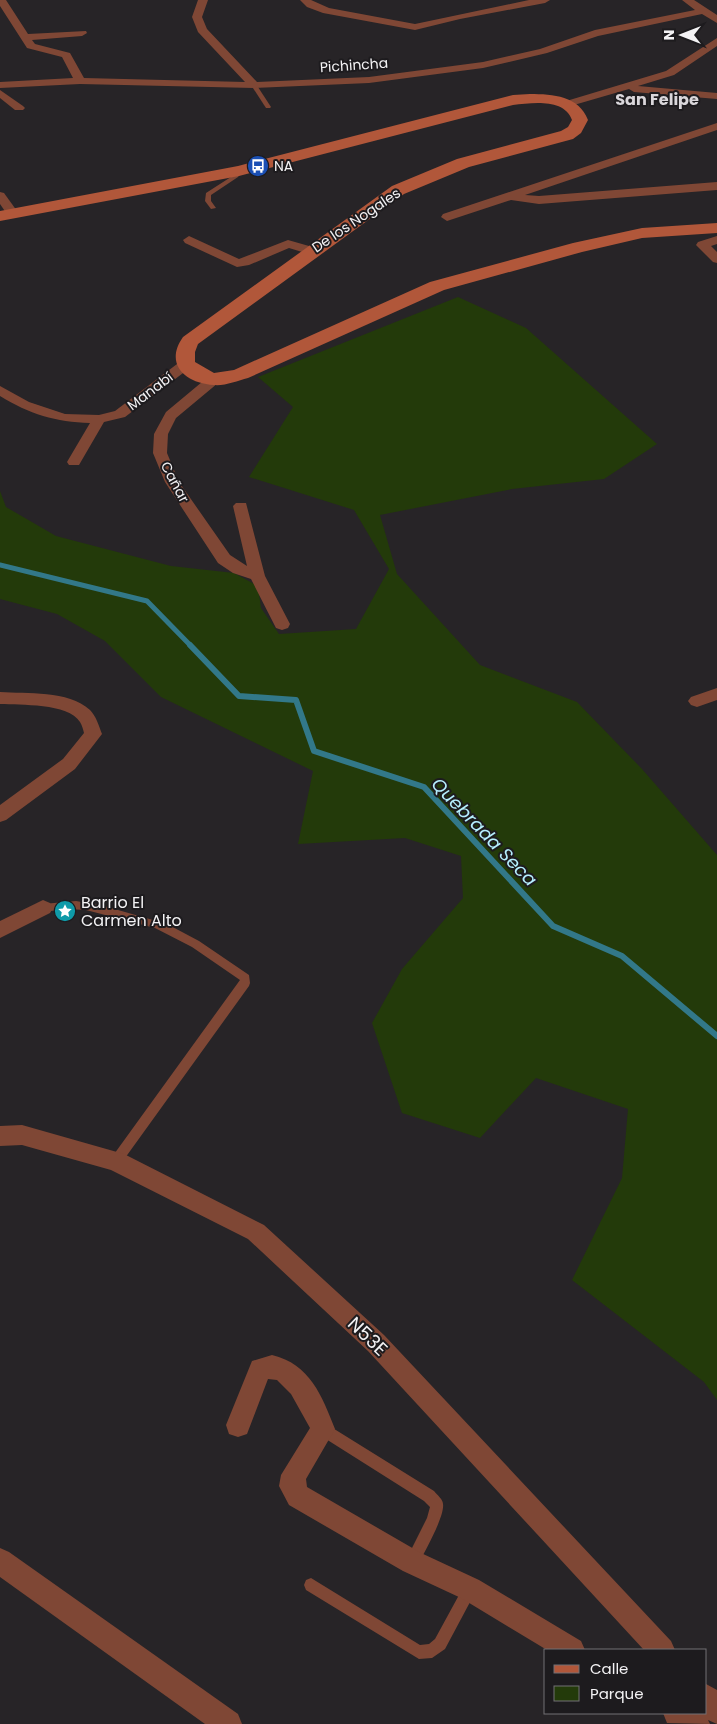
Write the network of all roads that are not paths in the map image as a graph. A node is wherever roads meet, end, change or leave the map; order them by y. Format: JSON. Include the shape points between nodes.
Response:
{"nodes":[{"id":1,"x":2,"y":0,"type":"edge"},
{"id":2,"x":203,"y":0,"type":"edge"},
{"id":3,"x":305,"y":0,"type":"edge"},
{"id":4,"x":545,"y":0,"type":"edge"},
{"id":5,"x":687,"y":0,"type":"edge"},
{"id":6,"x":704,"y":12,"type":"junction"},
{"id":7,"x":717,"y":20,"type":"edge"},
{"id":8,"x":82,"y":33,"type":"dead end"},
{"id":9,"x":24,"y":37,"type":"junction"},
{"id":10,"x":717,"y":41,"type":"edge"},
{"id":11,"x":80,"y":81,"type":"junction"},
{"id":12,"x":0,"y":85,"type":"edge"},
{"id":13,"x":254,"y":85,"type":"junction"},
{"id":14,"x":625,"y":88,"type":"junction"},
{"id":15,"x":0,"y":92,"type":"edge"},
{"id":16,"x":717,"y":96,"type":"edge"},
{"id":17,"x":567,"y":104,"type":"junction"},
{"id":18,"x":268,"y":107,"type":"dead end"},
{"id":19,"x":19,"y":108,"type":"dead end"},
{"id":20,"x":717,"y":126,"type":"edge"},
{"id":21,"x":239,"y":171,"type":"junction"},
{"id":22,"x":717,"y":186,"type":"edge"},
{"id":23,"x":0,"y":196,"type":"edge"},
{"id":24,"x":510,"y":198,"type":"junction"},
{"id":25,"x":213,"y":208,"type":"dead end"},
{"id":26,"x":6,"y":215,"type":"edge"},
{"id":27,"x":448,"y":217,"type":"dead end"},
{"id":28,"x":717,"y":228,"type":"edge"},
{"id":29,"x":189,"y":240,"type":"dead end"},
{"id":30,"x":717,"y":240,"type":"edge"},
{"id":31,"x":312,"y":251,"type":"junction"},
{"id":32,"x":717,"y":259,"type":"edge"},
{"id":33,"x":186,"y":364,"type":"junction"},
{"id":34,"x":213,"y":380,"type":"junction"},
{"id":35,"x":0,"y":390,"type":"edge"},
{"id":36,"x":99,"y":420,"type":"junction"},
{"id":37,"x":74,"y":462,"type":"dead end"},
{"id":38,"x":241,"y":506,"type":"dead end"},
{"id":39,"x":257,"y":576,"type":"junction"},
{"id":40,"x":282,"y":624,"type":"dead end"},
{"id":41,"x":717,"y":694,"type":"edge"},
{"id":42,"x":0,"y":698,"type":"edge"},
{"id":43,"x":697,"y":701,"type":"dead end"},
{"id":44,"x":0,"y":815,"type":"edge"},
{"id":45,"x":43,"y":908,"type":"joint"},
{"id":46,"x":0,"y":930,"type":"edge"},
{"id":47,"x":0,"y":1136,"type":"edge"},
{"id":48,"x":116,"y":1161,"type":"junction"},
{"id":49,"x":238,"y":1425,"type":"dead end"},
{"id":50,"x":323,"y":1429,"type":"junction"},
{"id":51,"x":0,"y":1561,"type":"edge"},
{"id":52,"x":412,"y":1562,"type":"junction"},
{"id":53,"x":311,"y":1585,"type":"dead end"},
{"id":54,"x":470,"y":1589,"type":"junction"},
{"id":55,"x":570,"y":1649,"type":"edge"},
{"id":56,"x":661,"y":1649,"type":"edge"},
{"id":57,"x":707,"y":1699,"type":"edge"},
{"id":58,"x":717,"y":1710,"type":"edge"},
{"id":59,"x":679,"y":1714,"type":"edge"},
{"id":60,"x":228,"y":1724,"type":"edge"},
{"id":61,"x":696,"y":1724,"type":"edge"}],
"edges":[{"from":1,"to":9,"type":"street"},
{"from":2,"to":13,"type":"street","via":[[197,17],[202,30]]},
{"from":3,"to":4,"type":"street","via":[[326,11],[415,27]]},
{"from":5,"to":6,"type":"street"},
{"from":6,"to":7,"type":"street"},
{"from":6,"to":13,"type":"street","name":"Pichincha","via":[[595,33],[543,51],[483,66],[369,80]]},
{"from":8,"to":9,"type":"street"},
{"from":9,"to":11,"type":"street","via":[[33,47],[66,55]]},
{"from":10,"to":14,"type":"street","via":[[678,69]]},
{"from":11,"to":12,"type":"street","name":"Pichincha"},
{"from":11,"to":13,"type":"street","name":"Pichincha"},
{"from":13,"to":18,"type":"lane"},
{"from":14,"to":16,"type":"street"},
{"from":14,"to":17,"type":"street"},
{"from":15,"to":19,"type":"street"},
{"from":17,"to":21,"type":"street","via":[[545,99],[513,100]]},
{"from":17,"to":31,"type":"street","name":"De los Nogales","via":[[581,117],[572,133],[463,164],[414,182]]},
{"from":20,"to":24,"type":"street"},
{"from":21,"to":25,"type":"lane","via":[[208,194]]},
{"from":21,"to":26,"type":"street"},
{"from":22,"to":24,"type":"street","via":[[539,200]]},
{"from":23,"to":26,"type":"street"},
{"from":24,"to":27,"type":"street"},
{"from":28,"to":34,"type":"street","via":[[642,233],[436,286],[241,374]]},
{"from":29,"to":31,"type":"street","via":[[237,263],[288,244]]},
{"from":30,"to":32,"type":"street","via":[[702,245]]},
{"from":31,"to":33,"type":"street","name":"De los Nogales","via":[[199,333],[184,349]]},
{"from":33,"to":34,"type":"street"},
{"from":33,"to":36,"type":"street","name":"Manabí","via":[[120,414]]},
{"from":34,"to":39,"type":"street","name":"Cañar","via":[[171,415],[161,434],[160,452],[172,482],[224,559]]},
{"from":35,"to":36,"type":"street","name":"Manabí","via":[[24,406],[64,418]]},
{"from":36,"to":37,"type":"street"},
{"from":38,"to":39,"type":"street"},
{"from":39,"to":40,"type":"street"},
{"from":41,"to":43,"type":"street"},
{"from":42,"to":44,"type":"street","via":[[52,702],[82,713],[93,734],[69,764]]},
{"from":45,"to":46,"type":"street"},
{"from":45,"to":48,"type":"lane","via":[[67,904],[96,906],[153,923],[205,949],[245,978],[245,983]]},
{"from":47,"to":48,"type":"street","name":"N53E","via":[[22,1134]]},
{"from":48,"to":56,"type":"street","name":"N53E","via":[[256,1232],[376,1343]]},
{"from":49,"to":50,"type":"street","via":[[260,1369],[268,1365],[292,1376],[310,1401]]},
{"from":50,"to":52,"type":"lane","via":[[429,1496],[437,1505]]},
{"from":50,"to":52,"type":"street","via":[[294,1475],[292,1486],[298,1496]]},
{"from":51,"to":60,"type":"street"},
{"from":52,"to":54,"type":"street"},
{"from":53,"to":54,"type":"lane","via":[[419,1652],[432,1651],[440,1644]]},
{"from":54,"to":55,"type":"street"},
{"from":57,"to":58,"type":"street"},
{"from":59,"to":61,"type":"street"}]}
